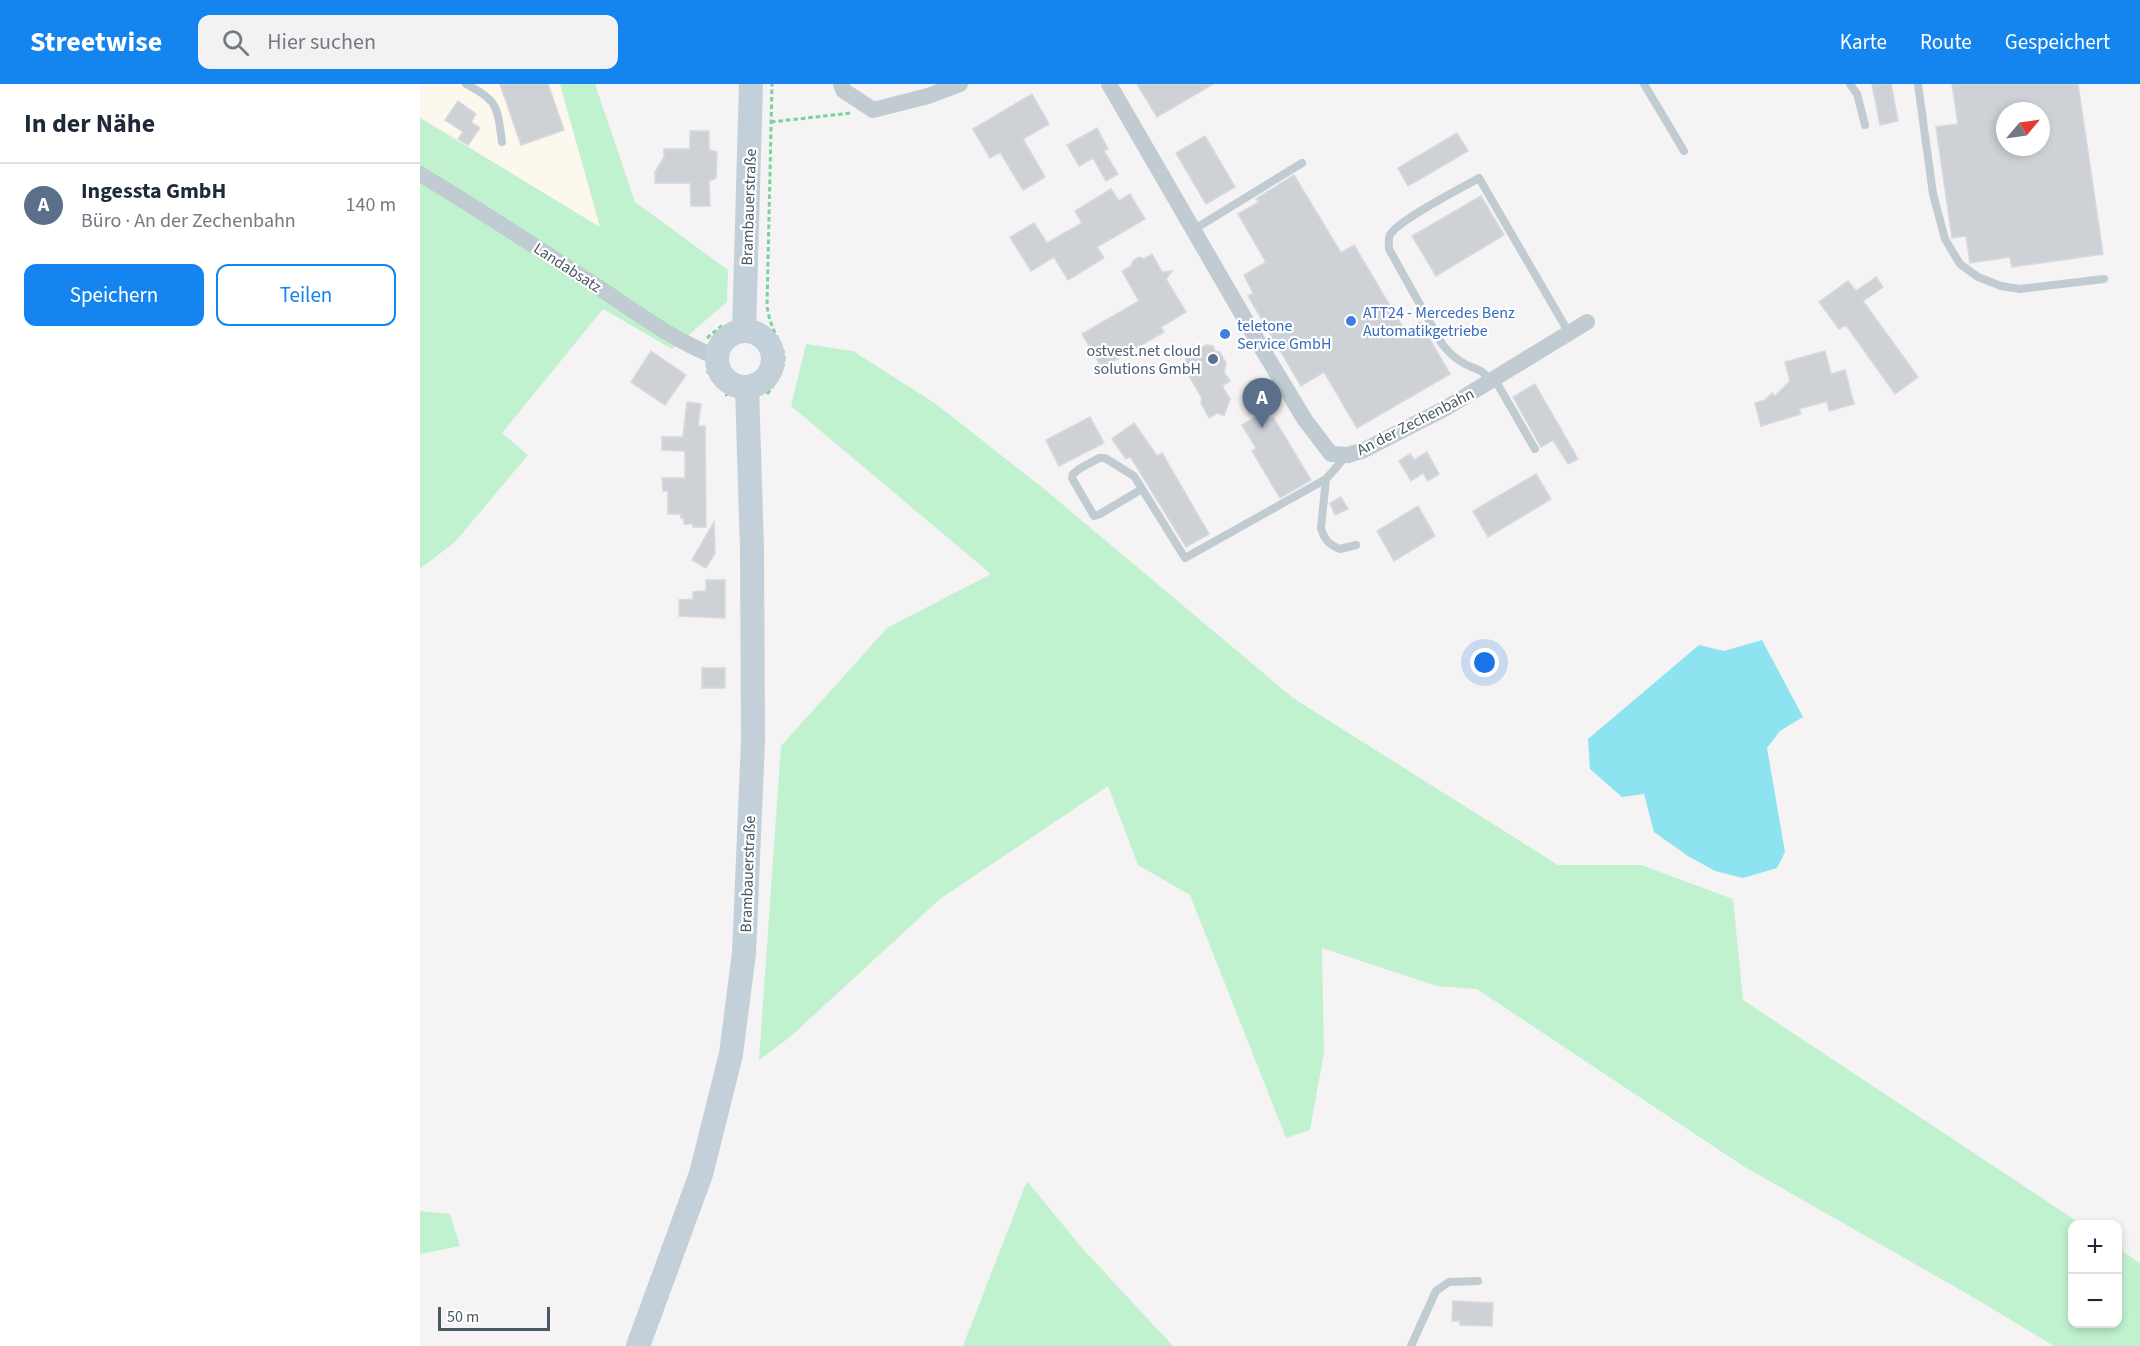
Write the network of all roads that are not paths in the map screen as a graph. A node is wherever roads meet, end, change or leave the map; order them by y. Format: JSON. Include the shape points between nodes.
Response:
{"nodes":[{"id":1,"x":466,"y":84,"type":"edge"},
{"id":2,"x":751,"y":84,"type":"edge"},
{"id":3,"x":841,"y":84,"type":"edge"},
{"id":4,"x":960,"y":84,"type":"edge"},
{"id":5,"x":1109,"y":84,"type":"edge"},
{"id":6,"x":1644,"y":84,"type":"edge"},
{"id":7,"x":1850,"y":84,"type":"edge"},
{"id":8,"x":1918,"y":84,"type":"edge"},
{"id":9,"x":1865,"y":125,"type":"dead end"},
{"id":10,"x":502,"y":142,"type":"dead end"},
{"id":11,"x":1684,"y":151,"type":"dead end"},
{"id":12,"x":1302,"y":163,"type":"dead end"},
{"id":13,"x":420,"y":174,"type":"edge"},
{"id":14,"x":1192,"y":230,"type":"junction"},
{"id":15,"x":2104,"y":279,"type":"dead end"},
{"id":16,"x":1587,"y":322,"type":"dead end"},
{"id":17,"x":744,"y":331,"type":"junction"},
{"id":18,"x":1569,"y":333,"type":"junction"},
{"id":19,"x":717,"y":357,"type":"junction"},
{"id":20,"x":1492,"y":380,"type":"junction"},
{"id":21,"x":754,"y":395,"type":"junction"},
{"id":22,"x":1535,"y":450,"type":"dead end"},
{"id":23,"x":1348,"y":455,"type":"junction"},
{"id":24,"x":1326,"y":479,"type":"junction"},
{"id":25,"x":1142,"y":489,"type":"junction"},
{"id":26,"x":1356,"y":545,"type":"dead end"},
{"id":27,"x":1478,"y":1281,"type":"dead end"},
{"id":28,"x":638,"y":1346,"type":"edge"},
{"id":29,"x":1411,"y":1346,"type":"edge"}],
"edges":[{"from":1,"to":10,"type":"lane","via":[[488,96],[495,106]]},
{"from":2,"to":17,"type":"main road","name":"Brambauerstraße","via":[[761,122]]},
{"from":3,"to":4,"type":"street","via":[[843,90],[873,110]]},
{"from":5,"to":14,"type":"street","name":"An der Zechenbahn"},
{"from":6,"to":11,"type":"lane"},
{"from":7,"to":9,"type":"lane","via":[[1857,94]]},
{"from":8,"to":15,"type":"lane","via":[[1933,194],[1945,239],[1960,264],[1978,277],[2020,289]]},
{"from":12,"to":14,"type":"lane"},
{"from":13,"to":19,"type":"street","name":"Landabsatz","via":[[668,333]]},
{"from":14,"to":23,"type":"street","name":"An der Zechenbahn","via":[[1305,420],[1331,454]]},
{"from":16,"to":18,"type":"street","name":"An der Zechenbahn"},
{"from":17,"to":19,"type":"main road","via":[[726,338]]},
{"from":17,"to":21,"type":"main road","via":[[760,336],[770,346],[772,355],[768,374],[756,384]]},
{"from":18,"to":20,"type":"street","name":"An der Zechenbahn"},
{"from":18,"to":20,"type":"lane","via":[[1479,178],[1415,216],[1395,229],[1389,237],[1389,249],[1447,350]]},
{"from":19,"to":21,"type":"main road","via":[[725,378]]},
{"from":20,"to":22,"type":"lane"},
{"from":20,"to":23,"type":"street","name":"An der Zechenbahn"},
{"from":21,"to":28,"type":"main road","name":"Brambauerstraße","via":[[753,741],[744,953],[731,1054],[700,1173]]},
{"from":23,"to":24,"type":"lane"},
{"from":24,"to":25,"type":"lane","via":[[1185,558]]},
{"from":24,"to":26,"type":"lane","via":[[1323,536],[1340,549]]},
{"from":25,"to":25,"type":"lane","via":[[1134,476],[1105,458],[1079,469],[1072,478],[1094,516]]},
{"from":27,"to":29,"type":"lane","via":[[1449,1282],[1436,1291]]}]}
